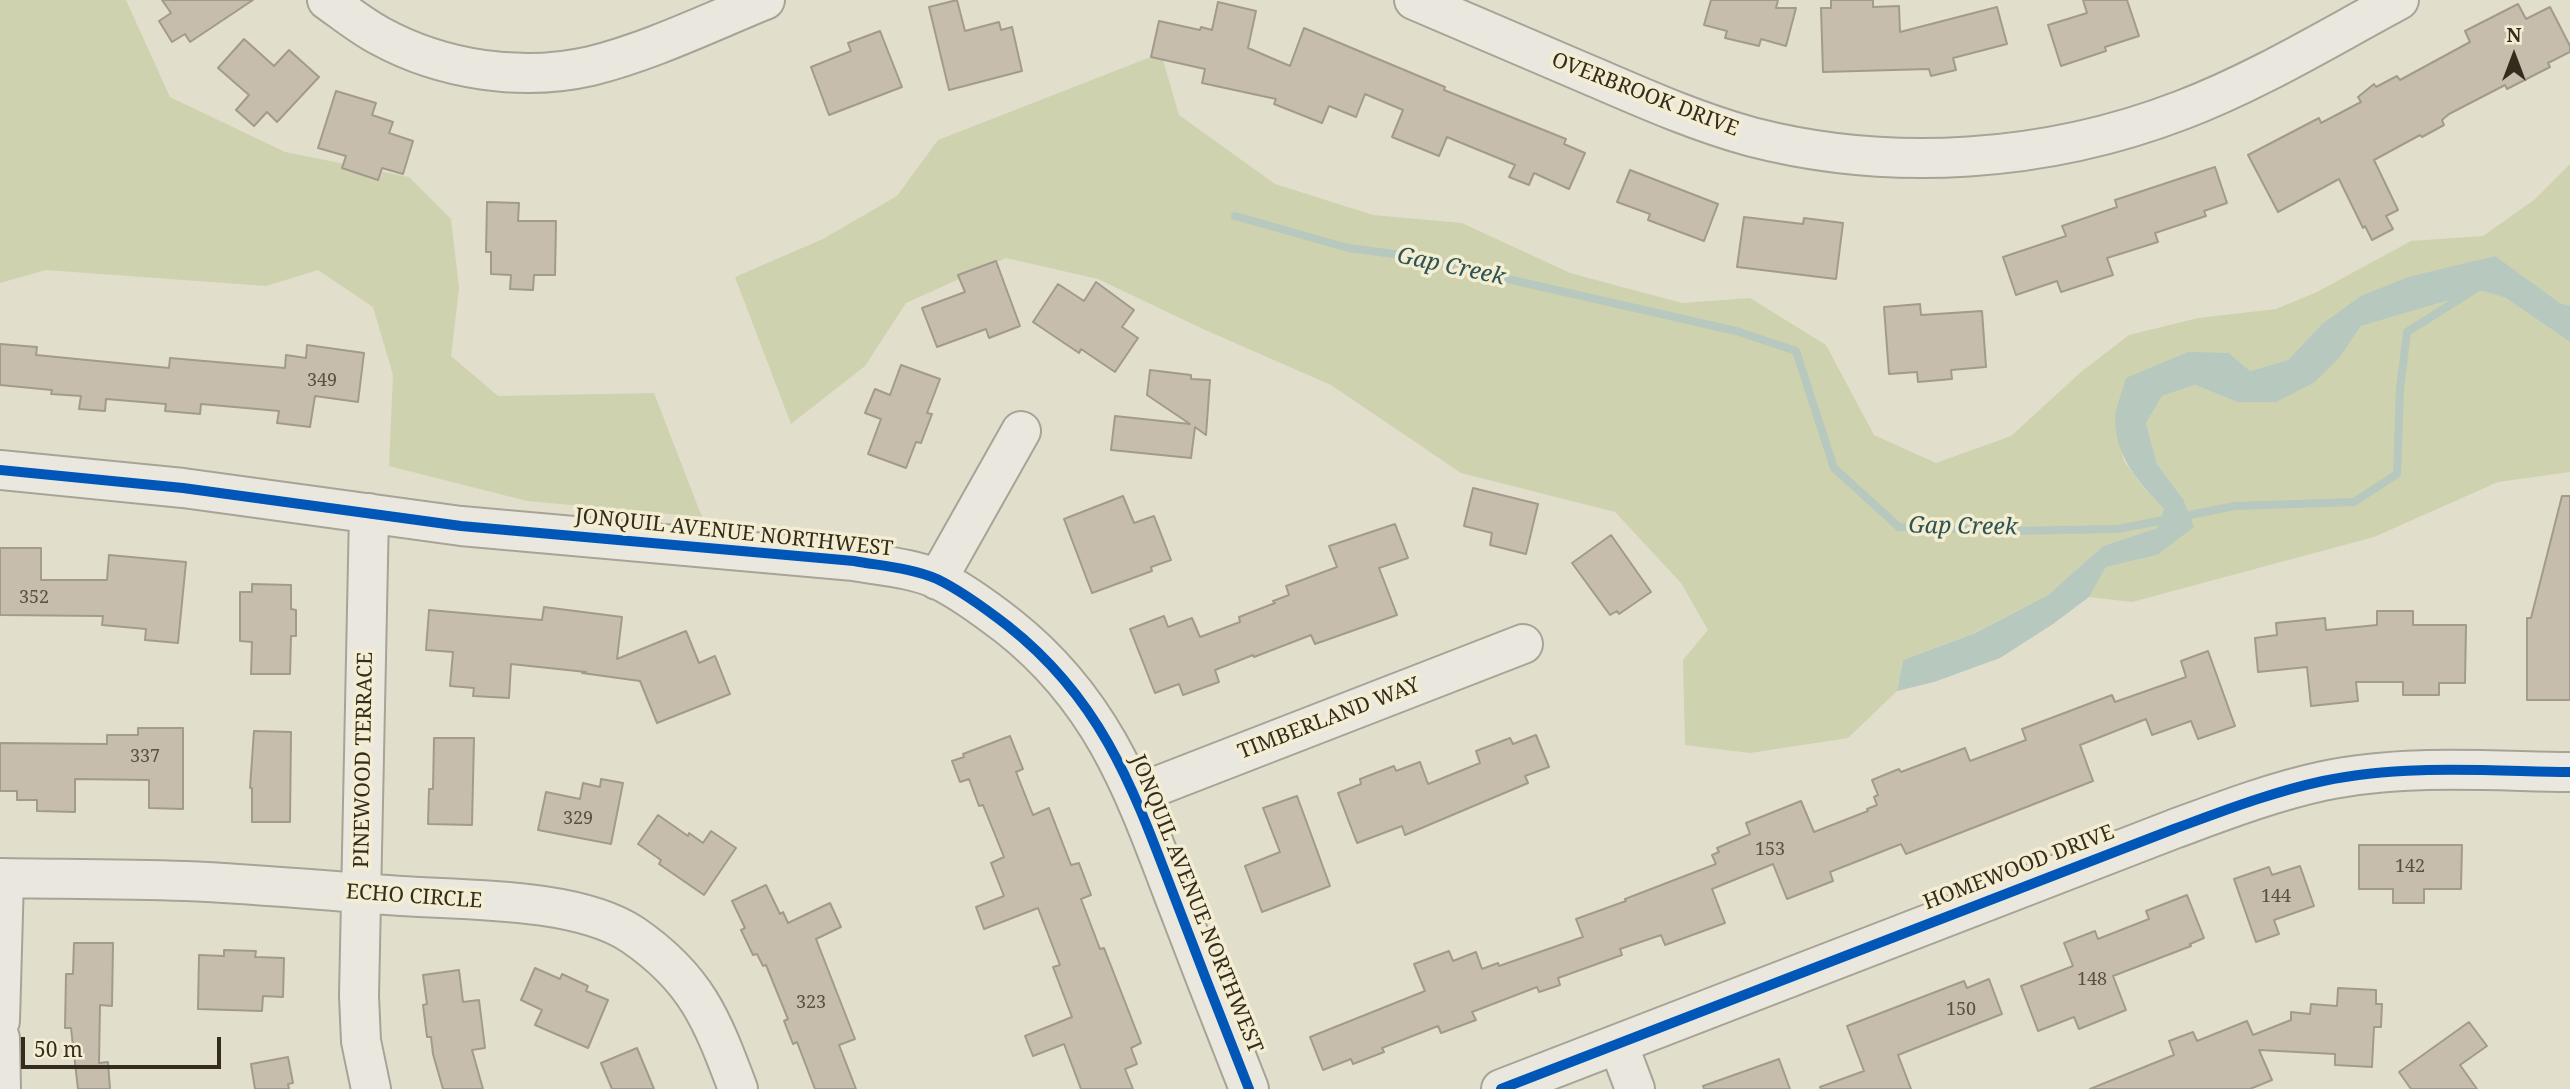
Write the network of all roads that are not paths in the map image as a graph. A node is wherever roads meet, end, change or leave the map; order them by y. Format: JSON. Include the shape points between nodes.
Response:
{"nodes":[{"id":1,"x":327,"y":0,"type":"edge"},
{"id":2,"x":765,"y":0,"type":"edge"},
{"id":3,"x":1414,"y":0,"type":"edge"},
{"id":4,"x":2397,"y":0,"type":"edge"},
{"id":5,"x":1470,"y":11,"type":"edge"},
{"id":6,"x":1021,"y":431,"type":"dead end"},
{"id":7,"x":0,"y":470,"type":"edge"},
{"id":8,"x":369,"y":513,"type":"junction"},
{"id":9,"x":937,"y":579,"type":"junction"},
{"id":10,"x":1523,"y":643,"type":"dead end"},
{"id":11,"x":2570,"y":772,"type":"edge"},
{"id":12,"x":1134,"y":795,"type":"junction"},
{"id":13,"x":2,"y":878,"type":"edge"},
{"id":14,"x":361,"y":893,"type":"junction"},
{"id":15,"x":0,"y":1021,"type":"edge"},
{"id":16,"x":0,"y":1038,"type":"edge"},
{"id":17,"x":1618,"y":1044,"type":"junction"},
{"id":18,"x":1,"y":1089,"type":"edge"},
{"id":19,"x":371,"y":1089,"type":"edge"},
{"id":20,"x":738,"y":1089,"type":"edge"},
{"id":21,"x":1249,"y":1089,"type":"edge"},
{"id":22,"x":1501,"y":1089,"type":"edge"},
{"id":23,"x":1635,"y":1089,"type":"edge"}],
"edges":[{"from":1,"to":2,"type":"street","via":[[379,36],[417,53],[458,65],[527,72],[572,69],[637,53]]},
{"from":3,"to":5,"type":"street","name":"OVERBROOK DRIVE"},
{"from":4,"to":5,"type":"street","name":"OVERBROOK DRIVE","via":[[2243,83],[2182,110],[2106,135],[2035,150],[1908,157],[1847,153],[1752,136],[1660,106]]},
{"from":6,"to":9,"type":"street"},
{"from":7,"to":8,"type":"street","name":"JONQUIL AVENUE NORTHWEST"},
{"from":8,"to":9,"type":"street","name":"JONQUIL AVENUE NORTHWEST","via":[[461,526],[854,561]]},
{"from":8,"to":14,"type":"street","name":"PINEWOOD TERRACE"},
{"from":9,"to":12,"type":"street","name":"JONQUIL AVENUE NORTHWEST","via":[[985,608],[1066,679],[1096,719]]},
{"from":10,"to":12,"type":"street","name":"TIMBERLAND WAY"},
{"from":11,"to":17,"type":"street","name":"HOMEWOOD DRIVE","via":[[2389,772],[2272,794]]},
{"from":12,"to":21,"type":"street","name":"JONQUIL AVENUE NORTHWEST"},
{"from":13,"to":14,"type":"street","name":"ECHO CIRCLE","via":[[185,881]]},
{"from":13,"to":15,"type":"street"},
{"from":14,"to":19,"type":"street","name":"PINEWOOD TERRACE","via":[[361,1041]]},
{"from":14,"to":20,"type":"street","name":"ECHO CIRCLE","via":[[557,908],[632,934],[678,972],[701,1001]]},
{"from":16,"to":18,"type":"street"},
{"from":17,"to":22,"type":"street","name":"HOMEWOOD DRIVE"},
{"from":17,"to":23,"type":"street"}]}
